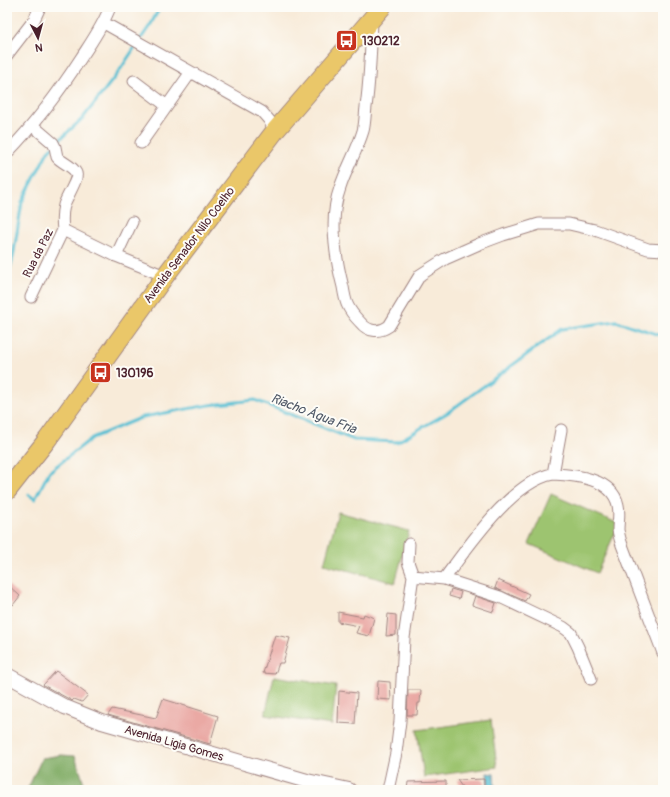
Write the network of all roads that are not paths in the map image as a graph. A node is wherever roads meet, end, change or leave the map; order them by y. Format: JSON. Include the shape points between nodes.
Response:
{"nodes":[{"id":1,"x":40,"y":7,"type":"edge"},
{"id":2,"x":110,"y":7,"type":"edge"},
{"id":3,"x":377,"y":13,"type":"edge"},
{"id":4,"x":104,"y":23,"type":"junction"},
{"id":5,"x":7,"y":55,"type":"edge"},
{"id":6,"x":191,"y":72,"type":"junction"},
{"id":7,"x":134,"y":81,"type":"dead end"},
{"id":8,"x":167,"y":106,"type":"junction"},
{"id":9,"x":32,"y":125,"type":"junction"},
{"id":10,"x":275,"y":131,"type":"junction"},
{"id":11,"x":141,"y":143,"type":"dead end"},
{"id":12,"x":7,"y":153,"type":"edge"},
{"id":13,"x":132,"y":222,"type":"dead end"},
{"id":14,"x":63,"y":230,"type":"junction"},
{"id":15,"x":663,"y":250,"type":"edge"},
{"id":16,"x":116,"y":256,"type":"junction"},
{"id":17,"x":165,"y":276,"type":"junction"},
{"id":18,"x":31,"y":297,"type":"dead end"},
{"id":19,"x":561,"y":430,"type":"dead end"},
{"id":20,"x":553,"y":474,"type":"junction"},
{"id":21,"x":7,"y":491,"type":"edge"},
{"id":22,"x":409,"y":544,"type":"dead end"},
{"id":23,"x":413,"y":576,"type":"junction"},
{"id":24,"x":444,"y":579,"type":"junction"},
{"id":25,"x":663,"y":652,"type":"edge"},
{"id":26,"x":7,"y":675,"type":"edge"},
{"id":27,"x":591,"y":679,"type":"dead end"},
{"id":28,"x":314,"y":786,"type":"edge"},
{"id":29,"x":349,"y":790,"type":"edge"},
{"id":30,"x":388,"y":790,"type":"edge"}],
"edges":[{"from":1,"to":5,"type":"street","via":[[34,20]]},
{"from":2,"to":4,"type":"street"},
{"from":3,"to":10,"type":"main road","name":"Avenida Senador Nilo Coelho"},
{"from":3,"to":15,"type":"street","via":[[363,130],[339,188],[334,222],[340,276],[347,304],[362,325],[378,331],[389,326],[420,275],[445,259],[503,235],[539,224],[569,224],[595,230],[648,249]]},
{"from":4,"to":6,"type":"street"},
{"from":4,"to":9,"type":"street","via":[[55,98]]},
{"from":6,"to":8,"type":"street"},
{"from":6,"to":10,"type":"street","via":[[262,112]]},
{"from":7,"to":8,"type":"street"},
{"from":8,"to":11,"type":"street"},
{"from":9,"to":12,"type":"street"},
{"from":9,"to":14,"type":"street","via":[[54,145],[57,157],[75,171],[77,176],[64,207]]},
{"from":10,"to":17,"type":"main road","name":"Avenida Senador Nilo Coelho"},
{"from":13,"to":16,"type":"street"},
{"from":14,"to":16,"type":"street","name":"Rua da Paz"},
{"from":14,"to":18,"type":"street","name":"Rua da Paz"},
{"from":16,"to":17,"type":"street","name":"Rua da Paz"},
{"from":17,"to":21,"type":"main road","name":"Avenida Senador Nilo Coelho","via":[[47,440]]},
{"from":19,"to":20,"type":"street"},
{"from":20,"to":24,"type":"street","via":[[543,476],[527,485],[510,500]]},
{"from":20,"to":25,"type":"street","via":[[576,475],[596,482],[609,489],[615,496],[622,545]]},
{"from":22,"to":23,"type":"street","via":[[408,562]]},
{"from":23,"to":24,"type":"street"},
{"from":23,"to":30,"type":"street","via":[[404,638],[400,721]]},
{"from":24,"to":27,"type":"street","via":[[500,597],[563,627],[571,633]]},
{"from":26,"to":28,"type":"street","name":"Avenida Ligia Gomes","via":[[65,707],[102,722]]},
{"from":28,"to":29,"type":"street","name":"Avenida Ligia Gomes"}]}
